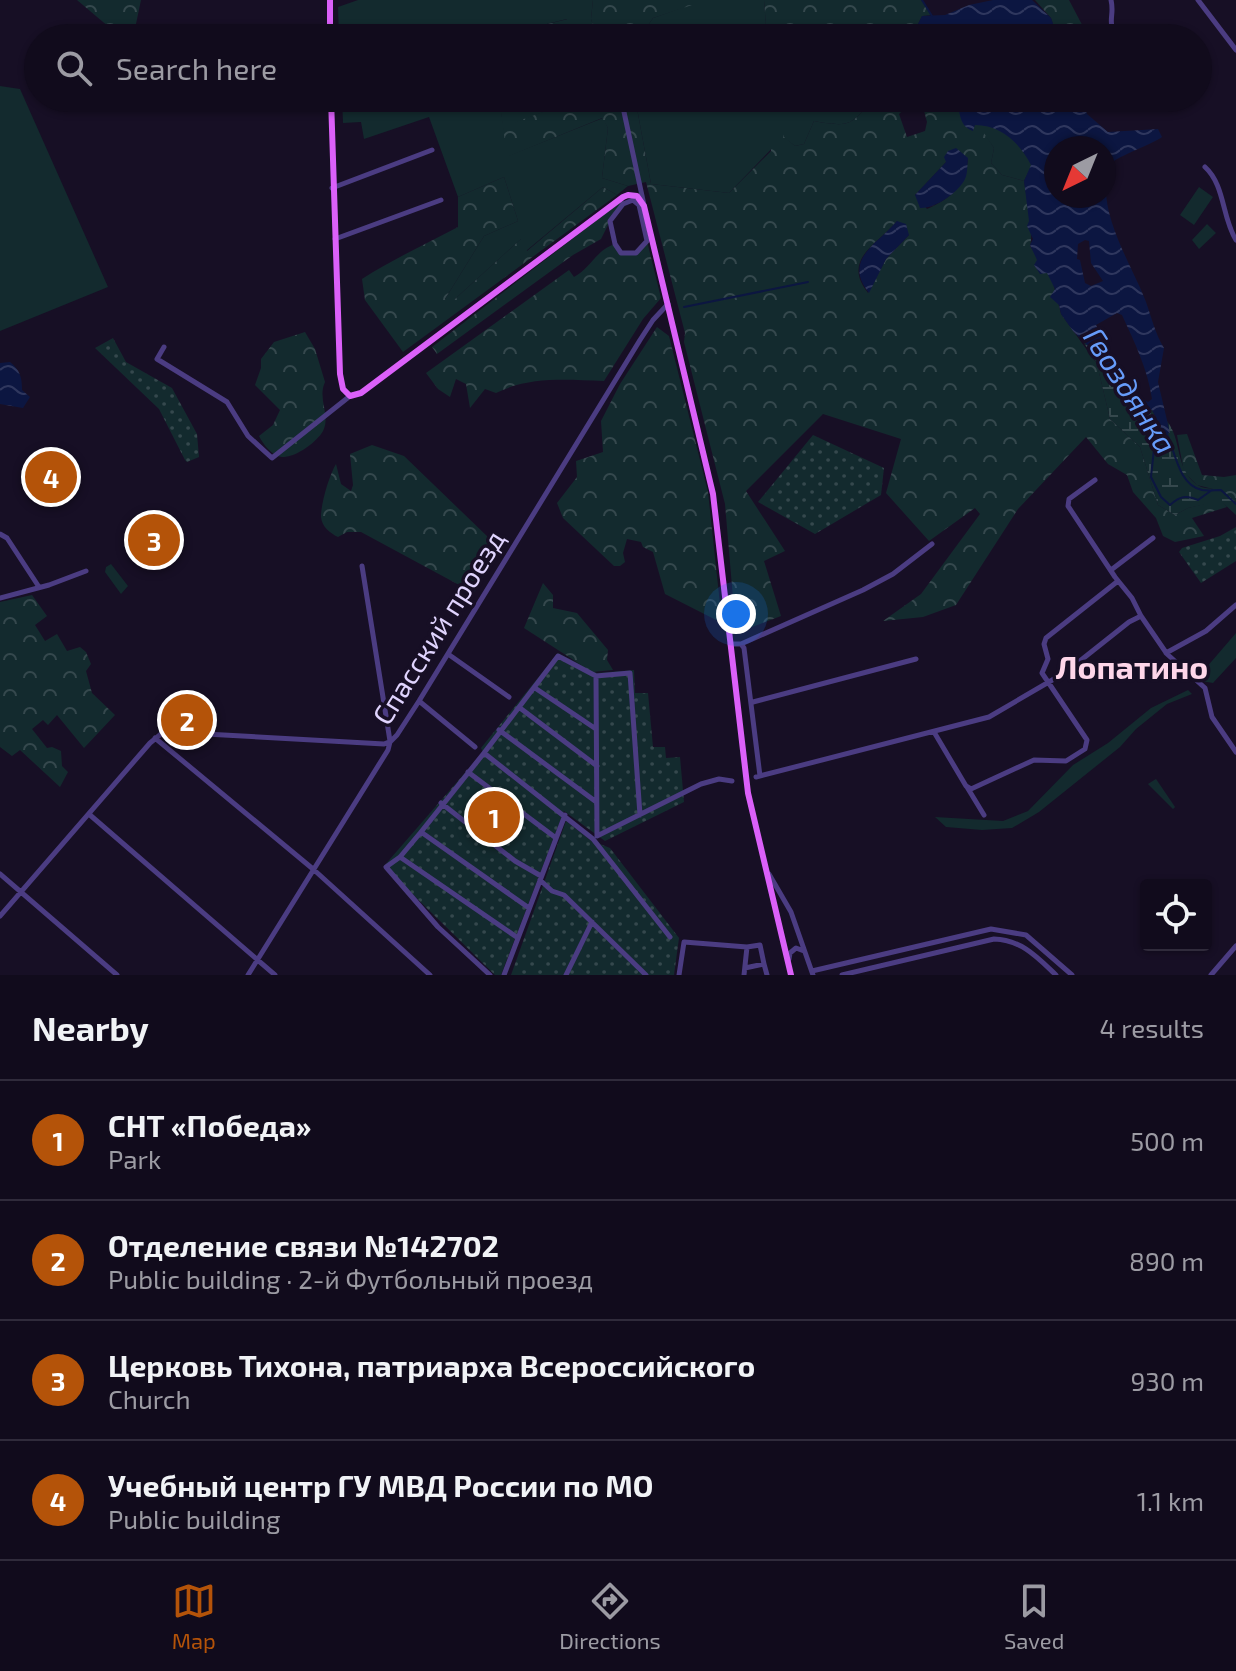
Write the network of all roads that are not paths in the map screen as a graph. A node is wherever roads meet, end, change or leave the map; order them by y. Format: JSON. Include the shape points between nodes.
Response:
{"nodes":[{"id":1,"x":330,"y":0,"type":"edge"},
{"id":2,"x":1111,"y":0,"type":"edge"},
{"id":3,"x":1198,"y":0,"type":"edge"},
{"id":4,"x":330,"y":24,"type":"edge"},
{"id":5,"x":1111,"y":24,"type":"edge"},
{"id":6,"x":1236,"y":50,"type":"edge"},
{"id":7,"x":331,"y":112,"type":"edge"},
{"id":8,"x":624,"y":112,"type":"edge"},
{"id":9,"x":432,"y":150,"type":"dead end"},
{"id":10,"x":1205,"y":167,"type":"dead end"},
{"id":11,"x":332,"y":188,"type":"junction"},
{"id":12,"x":441,"y":200,"type":"dead end"},
{"id":13,"x":633,"y":200,"type":"joint"},
{"id":14,"x":644,"y":206,"type":"junction"},
{"id":15,"x":335,"y":239,"type":"junction"},
{"id":16,"x":1236,"y":240,"type":"edge"},
{"id":17,"x":668,"y":304,"type":"junction"},
{"id":18,"x":164,"y":347,"type":"dead end"},
{"id":19,"x":350,"y":396,"type":"junction"},
{"id":20,"x":1095,"y":480,"type":"dead end"},
{"id":21,"x":0,"y":534,"type":"edge"},
{"id":22,"x":1153,"y":538,"type":"dead end"},
{"id":23,"x":932,"y":544,"type":"dead end"},
{"id":24,"x":362,"y":566,"type":"dead end"},
{"id":25,"x":1111,"y":570,"type":"junction"},
{"id":26,"x":86,"y":571,"type":"dead end"},
{"id":27,"x":1118,"y":581,"type":"junction"},
{"id":28,"x":39,"y":587,"type":"junction"},
{"id":29,"x":0,"y":598,"type":"edge"},
{"id":30,"x":1236,"y":605,"type":"edge"},
{"id":31,"x":1141,"y":616,"type":"junction"},
{"id":32,"x":729,"y":644,"type":"junction"},
{"id":33,"x":741,"y":644,"type":"junction"},
{"id":34,"x":1166,"y":653,"type":"junction"},
{"id":35,"x":448,"y":654,"type":"junction"},
{"id":36,"x":916,"y":659,"type":"dead end"},
{"id":37,"x":596,"y":676,"type":"junction"},
{"id":38,"x":1048,"y":683,"type":"junction"},
{"id":39,"x":535,"y":688,"type":"junction"},
{"id":40,"x":509,"y":697,"type":"dead end"},
{"id":41,"x":419,"y":701,"type":"junction"},
{"id":42,"x":753,"y":702,"type":"junction"},
{"id":43,"x":520,"y":708,"type":"junction"},
{"id":44,"x":499,"y":730,"type":"junction"},
{"id":45,"x":597,"y":730,"type":"junction"},
{"id":46,"x":934,"y":732,"type":"junction"},
{"id":47,"x":155,"y":738,"type":"junction"},
{"id":48,"x":390,"y":742,"type":"junction"},
{"id":49,"x":475,"y":747,"type":"dead end"},
{"id":50,"x":484,"y":751,"type":"junction"},
{"id":51,"x":1236,"y":752,"type":"edge"},
{"id":52,"x":597,"y":766,"type":"junction"},
{"id":53,"x":468,"y":772,"type":"junction"},
{"id":54,"x":732,"y":781,"type":"dead end"},
{"id":55,"x":966,"y":786,"type":"junction"},
{"id":56,"x":596,"y":801,"type":"junction"},
{"id":57,"x":441,"y":803,"type":"junction"},
{"id":58,"x":90,"y":815,"type":"junction"},
{"id":59,"x":565,"y":815,"type":"junction"},
{"id":60,"x":640,"y":815,"type":"junction"},
{"id":61,"x":984,"y":815,"type":"dead end"},
{"id":62,"x":421,"y":832,"type":"junction"},
{"id":63,"x":595,"y":837,"type":"junction"},
{"id":64,"x":556,"y":838,"type":"junction"},
{"id":65,"x":400,"y":857,"type":"junction"},
{"id":66,"x":765,"y":868,"type":"junction"},
{"id":67,"x":313,"y":869,"type":"junction"},
{"id":68,"x":0,"y":874,"type":"edge"},
{"id":69,"x":540,"y":878,"type":"junction"},
{"id":70,"x":21,"y":892,"type":"junction"},
{"id":71,"x":529,"y":908,"type":"junction"},
{"id":72,"x":0,"y":916,"type":"edge"},
{"id":73,"x":593,"y":922,"type":"junction"},
{"id":74,"x":670,"y":937,"type":"dead end"},
{"id":75,"x":957,"y":937,"type":"junction"},
{"id":76,"x":518,"y":938,"type":"junction"},
{"id":77,"x":1236,"y":946,"type":"edge"},
{"id":78,"x":747,"y":947,"type":"junction"},
{"id":79,"x":959,"y":947,"type":"junction"},
{"id":80,"x":807,"y":954,"type":"junction"},
{"id":81,"x":257,"y":960,"type":"junction"},
{"id":82,"x":788,"y":960,"type":"junction"},
{"id":83,"x":844,"y":963,"type":"junction"},
{"id":84,"x":764,"y":964,"type":"junction"},
{"id":85,"x":745,"y":971,"type":"edge"},
{"id":86,"x":813,"y":973,"type":"edge"},
{"id":87,"x":844,"y":974,"type":"edge"},
{"id":88,"x":117,"y":975,"type":"edge"},
{"id":89,"x":248,"y":975,"type":"edge"},
{"id":90,"x":275,"y":975,"type":"edge"},
{"id":91,"x":430,"y":975,"type":"edge"},
{"id":92,"x":490,"y":975,"type":"edge"},
{"id":93,"x":504,"y":975,"type":"edge"},
{"id":94,"x":566,"y":975,"type":"edge"},
{"id":95,"x":646,"y":975,"type":"edge"},
{"id":96,"x":679,"y":975,"type":"edge"},
{"id":97,"x":767,"y":975,"type":"edge"},
{"id":98,"x":791,"y":975,"type":"edge"},
{"id":99,"x":1056,"y":975,"type":"edge"},
{"id":100,"x":1072,"y":975,"type":"edge"},
{"id":101,"x":1211,"y":975,"type":"edge"}],
"edges":[{"from":1,"to":4,"type":"main road"},
{"from":2,"to":5,"type":"street"},
{"from":3,"to":6,"type":"street"},
{"from":7,"to":11,"type":"main road"},
{"from":8,"to":14,"type":"street"},
{"from":9,"to":11,"type":"street"},
{"from":10,"to":16,"type":"street"},
{"from":11,"to":15,"type":"main road"},
{"from":12,"to":15,"type":"street"},
{"from":13,"to":13,"type":"street","via":[[639,205],[647,241],[636,253],[621,253],[610,221]]},
{"from":14,"to":17,"type":"main road"},
{"from":14,"to":19,"type":"main road","via":[[637,196],[623,197]]},
{"from":15,"to":19,"type":"main road","via":[[341,382]]},
{"from":17,"to":32,"type":"main road","via":[[713,494]]},
{"from":17,"to":35,"type":"street","name":"Спасский проезд","via":[[653,320]]},
{"from":18,"to":19,"type":"street","via":[[157,359],[227,402],[248,436],[272,458]]},
{"from":20,"to":25,"type":"street","via":[[1067,502]]},
{"from":21,"to":28,"type":"street"},
{"from":22,"to":25,"type":"street"},
{"from":23,"to":33,"type":"street","via":[[863,590]]},
{"from":24,"to":48,"type":"street"},
{"from":25,"to":27,"type":"street"},
{"from":26,"to":28,"type":"street"},
{"from":27,"to":31,"type":"street"},
{"from":27,"to":38,"type":"street","via":[[1046,638],[1048,659],[1042,673]]},
{"from":28,"to":29,"type":"street"},
{"from":30,"to":34,"type":"street","via":[[1206,631]]},
{"from":31,"to":34,"type":"street"},
{"from":31,"to":38,"type":"street"},
{"from":32,"to":33,"type":"street"},
{"from":32,"to":66,"type":"main road","via":[[748,793]]},
{"from":33,"to":42,"type":"street"},
{"from":34,"to":51,"type":"street","via":[[1205,688],[1212,717]]},
{"from":35,"to":40,"type":"street"},
{"from":35,"to":41,"type":"street","name":"Спасский проезд"},
{"from":36,"to":42,"type":"street"},
{"from":37,"to":39,"type":"street","via":[[558,656]]},
{"from":37,"to":45,"type":"street"},
{"from":37,"to":60,"type":"street","via":[[630,673]]},
{"from":38,"to":46,"type":"street","via":[[989,717]]},
{"from":38,"to":55,"type":"street","via":[[1087,740],[1085,749],[1066,761],[1034,760],[976,788]]},
{"from":39,"to":43,"type":"street"},
{"from":39,"to":45,"type":"street"},
{"from":41,"to":48,"type":"street","name":"Спасский проезд"},
{"from":41,"to":49,"type":"street"},
{"from":42,"to":46,"type":"street","via":[[758,776]]},
{"from":43,"to":44,"type":"street"},
{"from":43,"to":52,"type":"street"},
{"from":44,"to":50,"type":"street"},
{"from":44,"to":56,"type":"street"},
{"from":45,"to":52,"type":"street"},
{"from":46,"to":55,"type":"street"},
{"from":47,"to":48,"type":"street","via":[[169,732]]},
{"from":47,"to":58,"type":"street"},
{"from":47,"to":67,"type":"street"},
{"from":48,"to":67,"type":"street","name":"Спасский проезд"},
{"from":50,"to":53,"type":"street"},
{"from":50,"to":59,"type":"street"},
{"from":52,"to":56,"type":"street"},
{"from":53,"to":57,"type":"street"},
{"from":53,"to":64,"type":"street"},
{"from":54,"to":60,"type":"street","via":[[701,784]]},
{"from":55,"to":61,"type":"street"},
{"from":56,"to":63,"type":"street"},
{"from":57,"to":62,"type":"street"},
{"from":57,"to":69,"type":"street"},
{"from":58,"to":70,"type":"street"},
{"from":58,"to":81,"type":"street"},
{"from":59,"to":63,"type":"street"},
{"from":59,"to":64,"type":"street"},
{"from":60,"to":63,"type":"street"},
{"from":62,"to":65,"type":"street"},
{"from":62,"to":71,"type":"street"},
{"from":63,"to":74,"type":"street"},
{"from":64,"to":69,"type":"street"},
{"from":65,"to":76,"type":"street"},
{"from":65,"to":92,"type":"street","via":[[386,867],[438,927]]},
{"from":66,"to":80,"type":"street","via":[[791,912]]},
{"from":66,"to":82,"type":"main road"},
{"from":67,"to":81,"type":"street","name":"Спасский проезд"},
{"from":67,"to":91,"type":"street"},
{"from":68,"to":70,"type":"street"},
{"from":69,"to":71,"type":"street"},
{"from":69,"to":73,"type":"street"},
{"from":70,"to":72,"type":"street"},
{"from":70,"to":88,"type":"street"},
{"from":71,"to":76,"type":"street"},
{"from":73,"to":94,"type":"street"},
{"from":73,"to":95,"type":"street"},
{"from":75,"to":79,"type":"street"},
{"from":75,"to":83,"type":"street"},
{"from":75,"to":100,"type":"street","via":[[991,929],[1017,932]]},
{"from":76,"to":93,"type":"street"},
{"from":77,"to":101,"type":"street"},
{"from":78,"to":84,"type":"street","via":[[760,945]]},
{"from":78,"to":85,"type":"street"},
{"from":78,"to":96,"type":"street","via":[[684,942]]},
{"from":79,"to":87,"type":"street"},
{"from":79,"to":99,"type":"street","via":[[1013,941]]},
{"from":80,"to":82,"type":"street","via":[[796,948]]},
{"from":80,"to":86,"type":"street"},
{"from":81,"to":89,"type":"street","name":"Спасский проезд"},
{"from":81,"to":90,"type":"street"},
{"from":82,"to":98,"type":"main road"},
{"from":83,"to":86,"type":"street"},
{"from":83,"to":87,"type":"street"},
{"from":84,"to":85,"type":"street"},
{"from":84,"to":97,"type":"street"}]}
